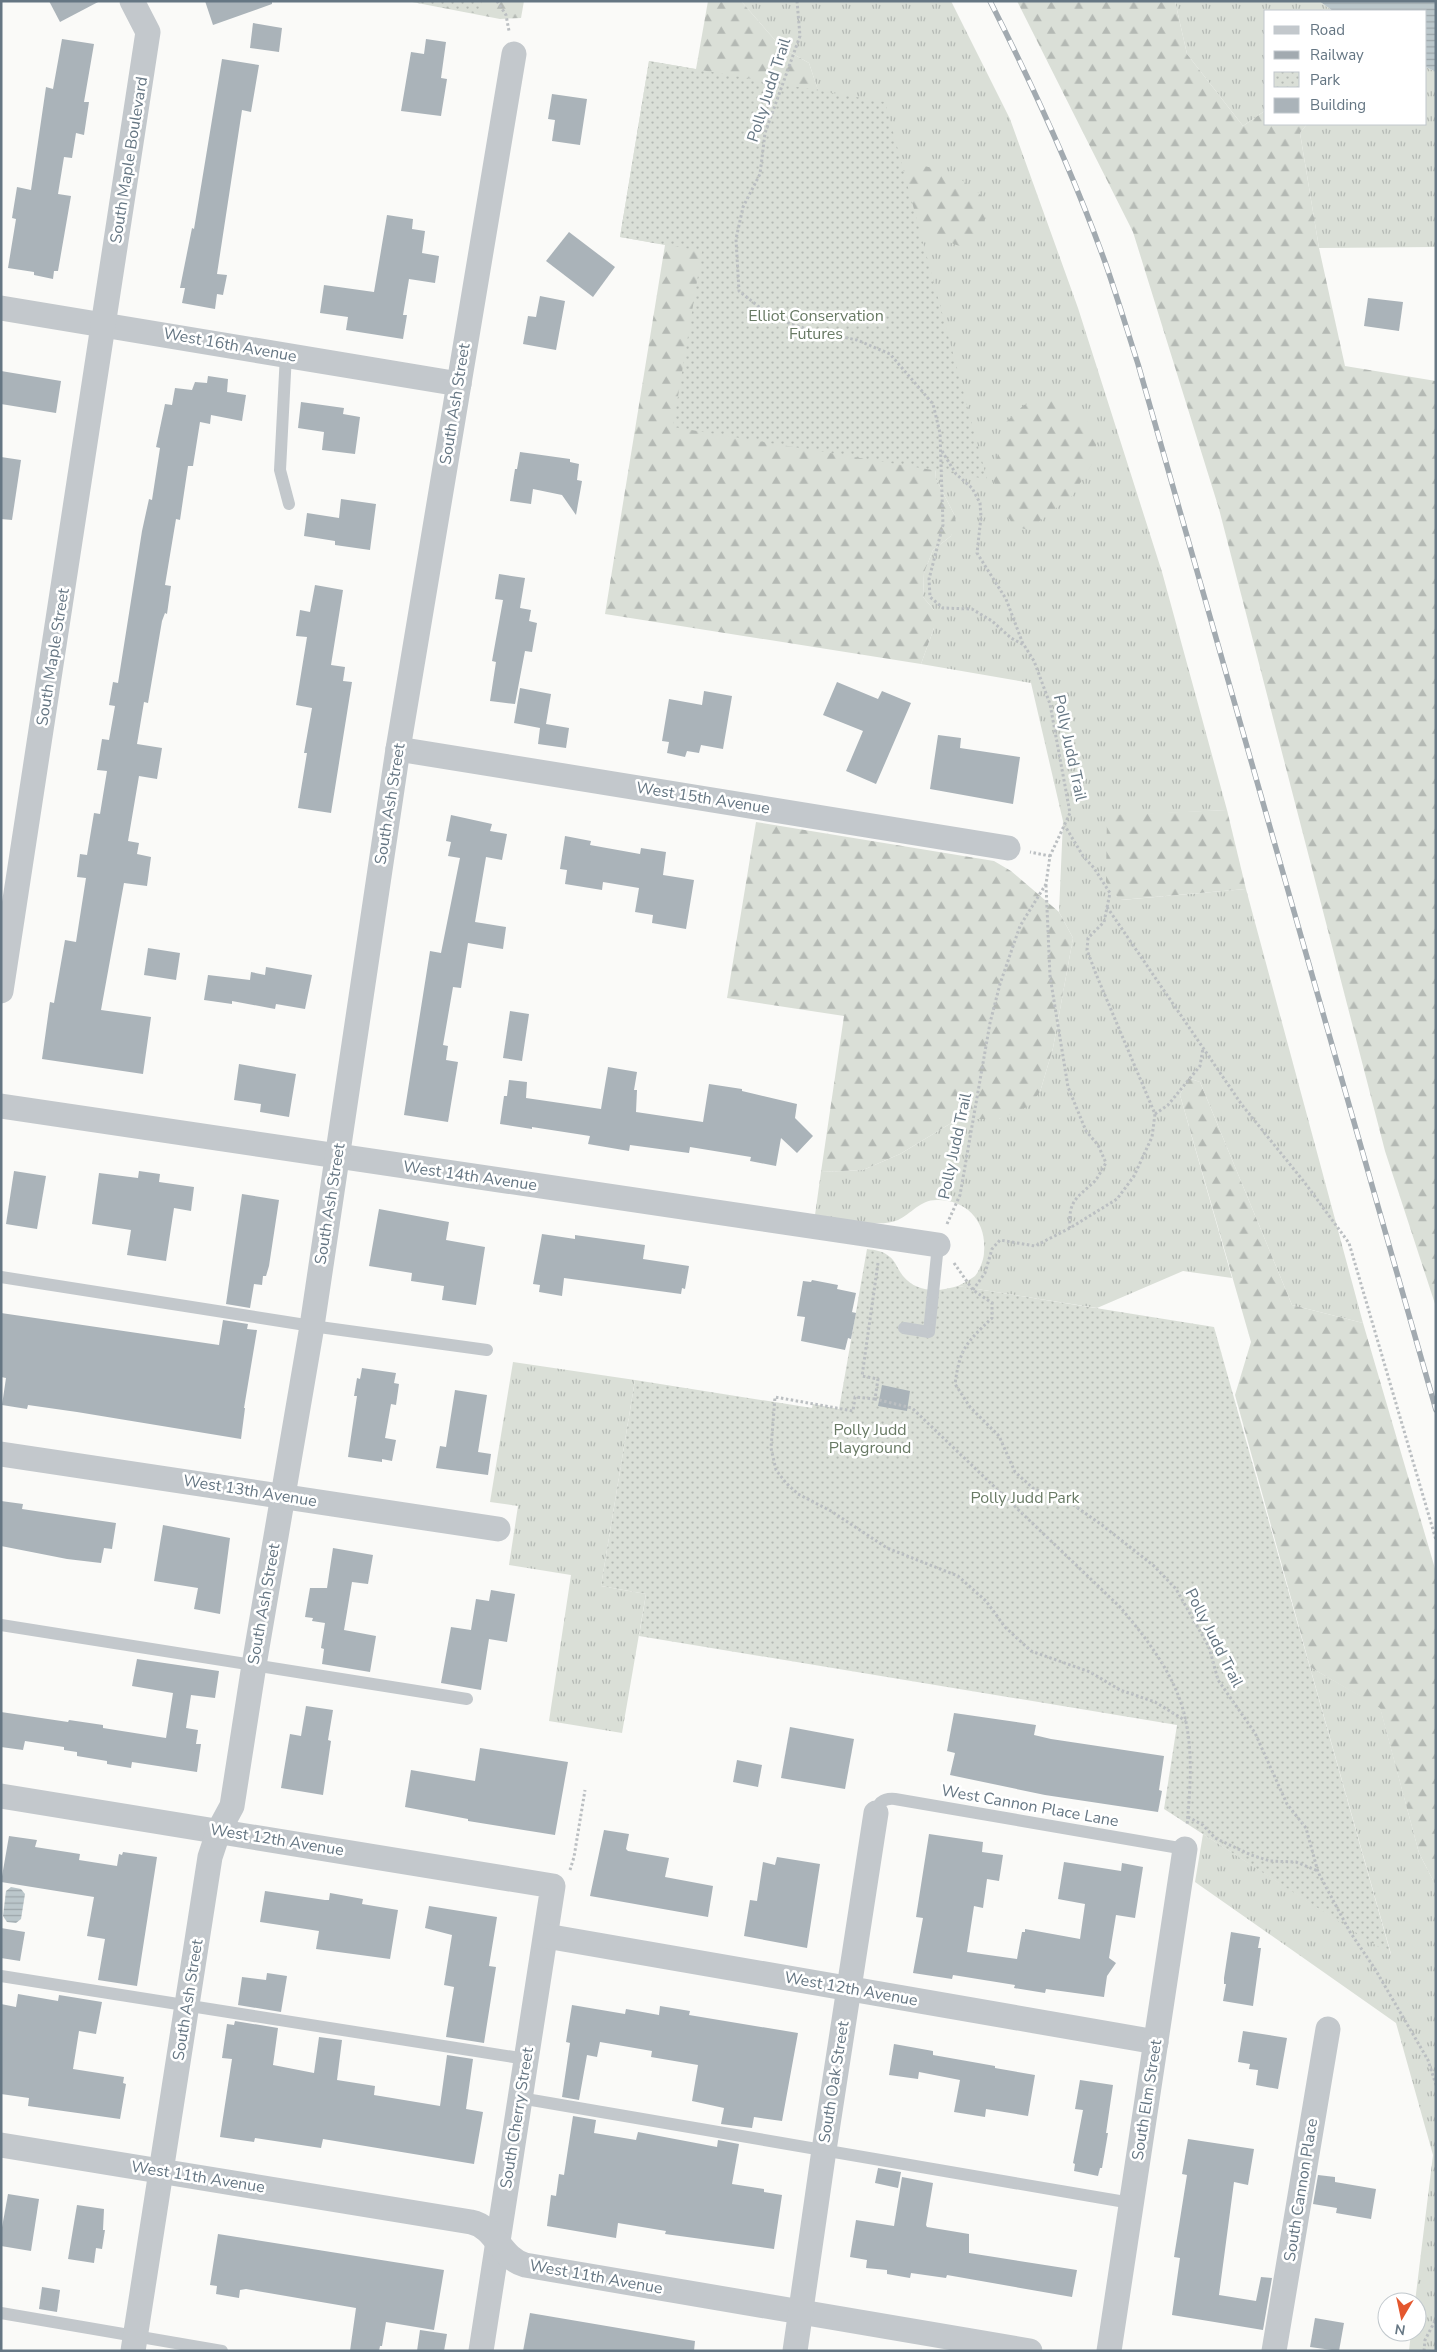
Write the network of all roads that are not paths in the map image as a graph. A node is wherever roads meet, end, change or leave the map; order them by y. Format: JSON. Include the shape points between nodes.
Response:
{"nodes":[{"id":1,"x":132,"y":1,"type":"edge"},
{"id":2,"x":514,"y":54,"type":"road end"},
{"id":3,"x":1,"y":308,"type":"edge"},
{"id":4,"x":104,"y":323,"type":"junction"},
{"id":5,"x":286,"y":354,"type":"junction"},
{"id":6,"x":459,"y":384,"type":"junction"},
{"id":7,"x":289,"y":504,"type":"dead end"},
{"id":8,"x":398,"y":749,"type":"junction"},
{"id":9,"x":1008,"y":848,"type":"road end"},
{"id":10,"x":1,"y":991,"type":"edge"},
{"id":11,"x":1,"y":1106,"type":"edge"},
{"id":12,"x":337,"y":1156,"type":"junction"},
{"id":13,"x":938,"y":1245,"type":"joint"},
{"id":14,"x":1,"y":1277,"type":"edge"},
{"id":15,"x":312,"y":1326,"type":"junction"},
{"id":16,"x":904,"y":1328,"type":"dead end"},
{"id":17,"x":488,"y":1350,"type":"dead end"},
{"id":18,"x":1,"y":1454,"type":"edge"},
{"id":19,"x":283,"y":1495,"type":"junction"},
{"id":20,"x":498,"y":1529,"type":"dead end"},
{"id":21,"x":1,"y":1625,"type":"edge"},
{"id":22,"x":254,"y":1665,"type":"junction"},
{"id":23,"x":468,"y":1698,"type":"dead end"},
{"id":24,"x":1,"y":1796,"type":"edge"},
{"id":25,"x":876,"y":1813,"type":"joint"},
{"id":26,"x":219,"y":1830,"type":"junction"},
{"id":27,"x":1185,"y":1849,"type":"joint"},
{"id":28,"x":553,"y":1886,"type":"joint"},
{"id":29,"x":546,"y":1936,"type":"junction"},
{"id":30,"x":1,"y":1976,"type":"edge"},
{"id":31,"x":849,"y":1988,"type":"junction"},
{"id":32,"x":188,"y":2006,"type":"junction"},
{"id":33,"x":1328,"y":2029,"type":"dead end"},
{"id":34,"x":1156,"y":2042,"type":"junction"},
{"id":35,"x":526,"y":2059,"type":"junction"},
{"id":36,"x":520,"y":2098,"type":"junction"},
{"id":37,"x":1,"y":2145,"type":"edge"},
{"id":38,"x":824,"y":2150,"type":"junction"},
{"id":39,"x":161,"y":2171,"type":"junction"},
{"id":40,"x":1131,"y":2203,"type":"junction"},
{"id":41,"x":498,"y":2243,"type":"junction"},
{"id":42,"x":802,"y":2312,"type":"junction"},
{"id":43,"x":1,"y":2313,"type":"edge"},
{"id":44,"x":134,"y":2343,"type":"edge"},
{"id":45,"x":222,"y":2351,"type":"edge"},
{"id":46,"x":481,"y":2351,"type":"edge"},
{"id":47,"x":795,"y":2351,"type":"edge"},
{"id":48,"x":1030,"y":2351,"type":"edge"},
{"id":49,"x":1109,"y":2351,"type":"edge"},
{"id":50,"x":1274,"y":2351,"type":"edge"}],
"edges":[{"from":1,"to":4,"type":"street","name":"South Maple Boulevard","via":[[148,32]]},
{"from":2,"to":6,"type":"street","name":"South Ash Street"},
{"from":3,"to":4,"type":"street","name":"West 16th Avenue"},
{"from":4,"to":5,"type":"street","name":"West 16th Avenue"},
{"from":4,"to":10,"type":"street","name":"South Maple Street"},
{"from":5,"to":6,"type":"street","name":"West 16th Avenue"},
{"from":5,"to":7,"type":"lane","via":[[280,470]]},
{"from":6,"to":8,"type":"street","name":"South Ash Street"},
{"from":8,"to":9,"type":"street","name":"West 15th Avenue"},
{"from":8,"to":12,"type":"street","name":"South Ash Street"},
{"from":11,"to":12,"type":"street","name":"West 14th Avenue"},
{"from":12,"to":13,"type":"street","name":"West 14th Avenue"},
{"from":12,"to":15,"type":"street","name":"South Ash Street"},
{"from":13,"to":16,"type":"lane","via":[[929,1332]]},
{"from":14,"to":15,"type":"lane"},
{"from":15,"to":17,"type":"lane"},
{"from":15,"to":19,"type":"street","name":"South Ash Street"},
{"from":18,"to":19,"type":"street","name":"West 13th Avenue"},
{"from":19,"to":20,"type":"street","name":"West 13th Avenue"},
{"from":19,"to":22,"type":"street","name":"South Ash Street"},
{"from":21,"to":22,"type":"lane"},
{"from":22,"to":23,"type":"lane"},
{"from":22,"to":26,"type":"street","name":"South Ash Street","via":[[232,1806]]},
{"from":24,"to":26,"type":"street","name":"West 12th Avenue"},
{"from":25,"to":27,"type":"lane","name":"West Cannon Place Lane","via":[[881,1802],[895,1799]]},
{"from":25,"to":31,"type":"street","name":"South Oak Street"},
{"from":26,"to":28,"type":"street","name":"West 12th Avenue"},
{"from":26,"to":32,"type":"street","name":"South Ash Street","via":[[210,1857]]},
{"from":27,"to":34,"type":"street","name":"South Elm Street"},
{"from":28,"to":29,"type":"street","name":"South Cherry Street"},
{"from":29,"to":31,"type":"street","name":"West 12th Avenue"},
{"from":29,"to":35,"type":"street","name":"South Cherry Street"},
{"from":30,"to":32,"type":"lane"},
{"from":31,"to":34,"type":"street","name":"West 12th Avenue"},
{"from":31,"to":38,"type":"street","name":"South Oak Street"},
{"from":32,"to":35,"type":"lane"},
{"from":32,"to":39,"type":"street","name":"South Ash Street"},
{"from":33,"to":50,"type":"street","name":"South Cannon Place"},
{"from":34,"to":40,"type":"street","name":"South Elm Street"},
{"from":35,"to":36,"type":"street","name":"South Cherry Street"},
{"from":36,"to":38,"type":"lane"},
{"from":36,"to":41,"type":"street","name":"South Cherry Street"},
{"from":37,"to":39,"type":"street","name":"West 11th Avenue"},
{"from":38,"to":40,"type":"lane"},
{"from":38,"to":42,"type":"street","name":"South Oak Street"},
{"from":39,"to":41,"type":"street","name":"West 11th Avenue","via":[[471,2222],[486,2228]]},
{"from":39,"to":44,"type":"street","name":"South Ash Street"},
{"from":40,"to":49,"type":"street","name":"South Elm Street"},
{"from":41,"to":42,"type":"street","name":"West 11th Avenue","via":[[513,2260],[525,2265]]},
{"from":41,"to":46,"type":"street","name":"South Cherry Street"},
{"from":42,"to":47,"type":"street","name":"South Oak Street"},
{"from":42,"to":48,"type":"street","name":"West 11th Avenue"},
{"from":43,"to":44,"type":"lane"},
{"from":44,"to":45,"type":"lane"}]}
